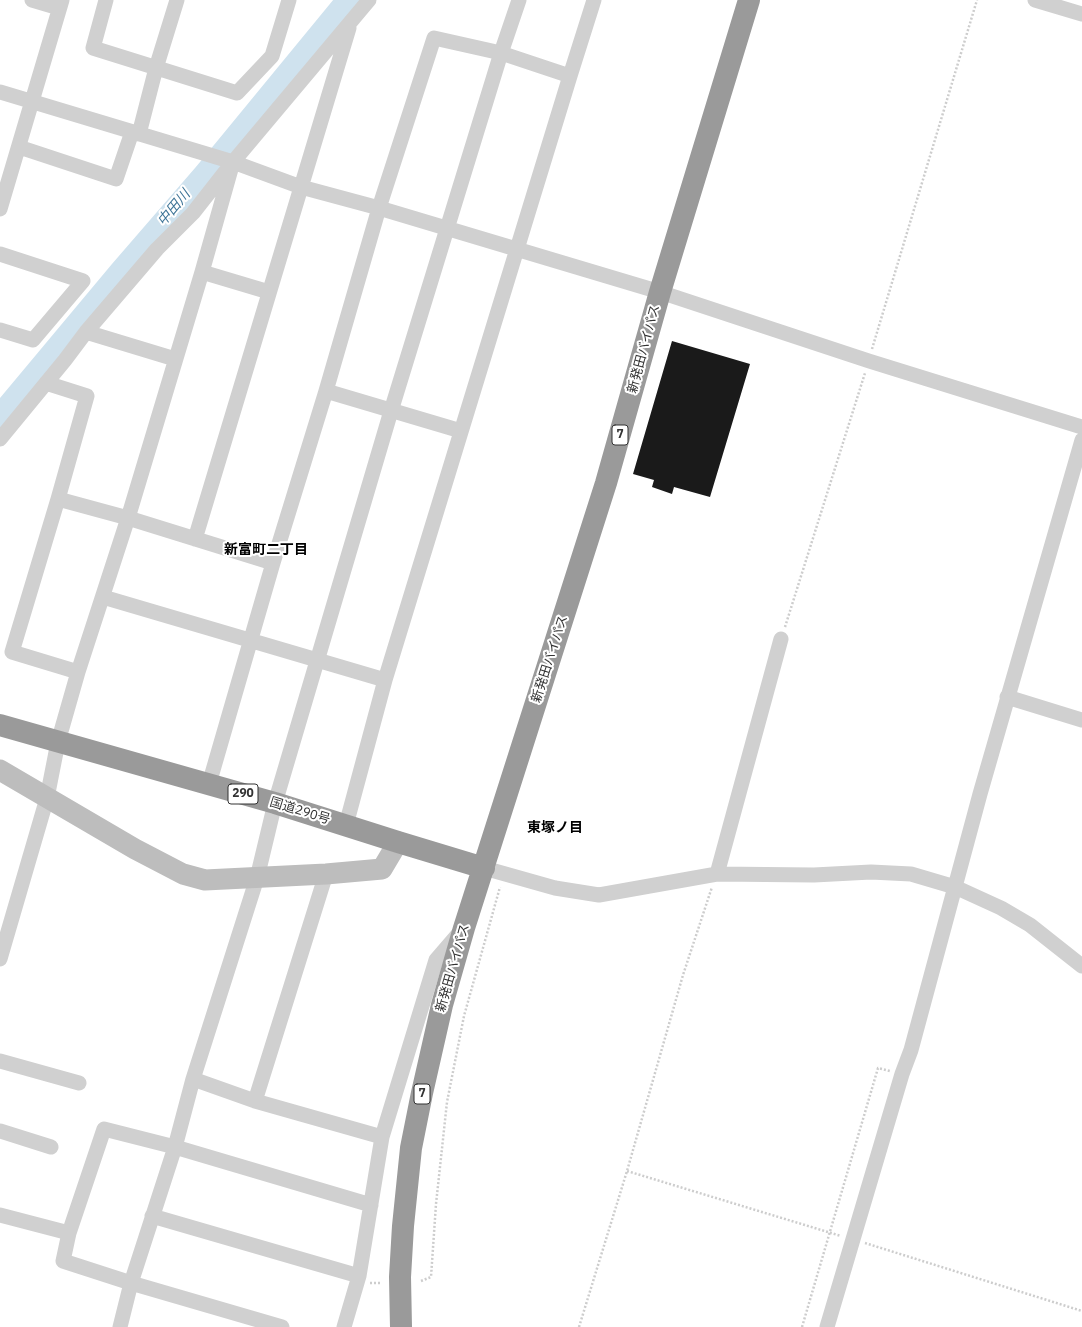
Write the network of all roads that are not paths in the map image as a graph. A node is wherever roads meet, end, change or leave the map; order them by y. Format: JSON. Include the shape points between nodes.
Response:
{"nodes":[{"id":1,"x":32,"y":0,"type":"edge"},
{"id":2,"x":106,"y":0,"type":"edge"},
{"id":3,"x":176,"y":0,"type":"edge"},
{"id":4,"x":289,"y":0,"type":"edge"},
{"id":5,"x":368,"y":0,"type":"edge"},
{"id":6,"x":519,"y":0,"type":"edge"},
{"id":7,"x":594,"y":0,"type":"edge"},
{"id":8,"x":749,"y":0,"type":"edge"},
{"id":9,"x":1035,"y":0,"type":"edge"},
{"id":10,"x":61,"y":4,"type":"edge"},
{"id":11,"x":1082,"y":14,"type":"edge"},
{"id":12,"x":351,"y":22,"type":"junction"},
{"id":13,"x":501,"y":53,"type":"junction"},
{"id":14,"x":156,"y":68,"type":"junction"},
{"id":15,"x":570,"y":76,"type":"junction"},
{"id":16,"x":0,"y":92,"type":"edge"},
{"id":17,"x":32,"y":102,"type":"junction"},
{"id":18,"x":135,"y":133,"type":"junction"},
{"id":19,"x":19,"y":147,"type":"junction"},
{"id":20,"x":230,"y":161,"type":"junction"},
{"id":21,"x":301,"y":187,"type":"junction"},
{"id":22,"x":379,"y":208,"type":"junction"},
{"id":23,"x":0,"y":209,"type":"edge"},
{"id":24,"x":447,"y":229,"type":"junction"},
{"id":25,"x":516,"y":250,"type":"junction"},
{"id":26,"x":0,"y":254,"type":"edge"},
{"id":27,"x":202,"y":272,"type":"junction"},
{"id":28,"x":269,"y":292,"type":"junction"},
{"id":29,"x":660,"y":292,"type":"junction"},
{"id":30,"x":0,"y":330,"type":"edge"},
{"id":31,"x":86,"y":332,"type":"junction"},
{"id":32,"x":175,"y":359,"type":"junction"},
{"id":33,"x":46,"y":383,"type":"junction"},
{"id":34,"x":326,"y":391,"type":"junction"},
{"id":35,"x":391,"y":411,"type":"junction"},
{"id":36,"x":1082,"y":427,"type":"edge"},
{"id":37,"x":461,"y":431,"type":"junction"},
{"id":38,"x":0,"y":439,"type":"edge"},
{"id":39,"x":1082,"y":440,"type":"edge"},
{"id":40,"x":58,"y":499,"type":"junction"},
{"id":41,"x":128,"y":518,"type":"junction"},
{"id":42,"x":195,"y":538,"type":"junction"},
{"id":43,"x":273,"y":563,"type":"junction"},
{"id":44,"x":103,"y":596,"type":"junction"},
{"id":45,"x":781,"y":639,"type":"road end"},
{"id":46,"x":250,"y":641,"type":"junction"},
{"id":47,"x":318,"y":661,"type":"junction"},
{"id":48,"x":78,"y":672,"type":"junction"},
{"id":49,"x":385,"y":680,"type":"junction"},
{"id":50,"x":1007,"y":697,"type":"junction"},
{"id":51,"x":1082,"y":720,"type":"edge"},
{"id":52,"x":0,"y":725,"type":"edge"},
{"id":53,"x":58,"y":742,"type":"junction"},
{"id":54,"x":0,"y":770,"type":"edge"},
{"id":55,"x":209,"y":784,"type":"junction"},
{"id":56,"x":47,"y":798,"type":"junction"},
{"id":57,"x":276,"y":804,"type":"junction"},
{"id":58,"x":346,"y":825,"type":"junction"},
{"id":59,"x":398,"y":842,"type":"junction"},
{"id":60,"x":494,"y":871,"type":"junction"},
{"id":61,"x":326,"y":874,"type":"junction"},
{"id":62,"x":717,"y":874,"type":"junction"},
{"id":63,"x":257,"y":878,"type":"junction"},
{"id":64,"x":955,"y":887,"type":"junction"},
{"id":65,"x":464,"y":928,"type":"junction"},
{"id":66,"x":0,"y":956,"type":"edge"},
{"id":67,"x":1082,"y":966,"type":"edge"},
{"id":68,"x":0,"y":1061,"type":"edge"},
{"id":69,"x":193,"y":1080,"type":"junction"},
{"id":70,"x":79,"y":1084,"type":"dead end"},
{"id":71,"x":255,"y":1101,"type":"junction"},
{"id":72,"x":0,"y":1132,"type":"edge"},
{"id":73,"x":382,"y":1137,"type":"junction"},
{"id":74,"x":51,"y":1147,"type":"dead end"},
{"id":75,"x":175,"y":1147,"type":"junction"},
{"id":76,"x":371,"y":1205,"type":"junction"},
{"id":77,"x":0,"y":1215,"type":"edge"},
{"id":78,"x":152,"y":1216,"type":"junction"},
{"id":79,"x":69,"y":1233,"type":"junction"},
{"id":80,"x":359,"y":1276,"type":"junction"},
{"id":81,"x":131,"y":1283,"type":"junction"},
{"id":82,"x":120,"y":1327,"type":"edge"},
{"id":83,"x":282,"y":1327,"type":"edge"},
{"id":84,"x":344,"y":1327,"type":"edge"},
{"id":85,"x":401,"y":1327,"type":"edge"},
{"id":86,"x":827,"y":1327,"type":"edge"}],
"edges":[{"from":1,"to":10,"type":"street"},
{"from":2,"to":14,"type":"street","via":[[93,48]]},
{"from":3,"to":14,"type":"street"},
{"from":4,"to":14,"type":"street","via":[[272,56],[237,93]]},
{"from":5,"to":12,"type":"street"},
{"from":6,"to":13,"type":"street"},
{"from":7,"to":15,"type":"street"},
{"from":8,"to":29,"type":"highway","name":"新発田バイパス","number":"7"},
{"from":9,"to":11,"type":"street"},
{"from":10,"to":17,"type":"street"},
{"from":12,"to":20,"type":"street"},
{"from":12,"to":21,"type":"street"},
{"from":13,"to":15,"type":"street"},
{"from":13,"to":22,"type":"street","via":[[434,38]]},
{"from":13,"to":24,"type":"street"},
{"from":14,"to":18,"type":"street"},
{"from":15,"to":25,"type":"street"},
{"from":16,"to":17,"type":"street"},
{"from":17,"to":18,"type":"street"},
{"from":17,"to":19,"type":"street"},
{"from":18,"to":19,"type":"street","via":[[116,179]]},
{"from":18,"to":20,"type":"street"},
{"from":19,"to":23,"type":"street"},
{"from":20,"to":21,"type":"street"},
{"from":20,"to":27,"type":"street"},
{"from":20,"to":31,"type":"street","via":[[192,213],[157,249]]},
{"from":21,"to":22,"type":"street"},
{"from":21,"to":28,"type":"street"},
{"from":22,"to":24,"type":"street"},
{"from":22,"to":34,"type":"street"},
{"from":24,"to":25,"type":"street"},
{"from":24,"to":35,"type":"street"},
{"from":25,"to":29,"type":"street"},
{"from":25,"to":37,"type":"street"},
{"from":26,"to":30,"type":"street","via":[[83,281],[33,340]]},
{"from":27,"to":28,"type":"street"},
{"from":27,"to":32,"type":"street"},
{"from":28,"to":42,"type":"street"},
{"from":29,"to":36,"type":"street","via":[[869,361]]},
{"from":29,"to":60,"type":"highway","name":"新発田バイパス","number":"7"},
{"from":31,"to":32,"type":"street"},
{"from":31,"to":33,"type":"street"},
{"from":32,"to":41,"type":"street"},
{"from":33,"to":38,"type":"street"},
{"from":33,"to":40,"type":"street","via":[[87,396]]},
{"from":34,"to":35,"type":"street"},
{"from":34,"to":43,"type":"street"},
{"from":35,"to":37,"type":"street"},
{"from":35,"to":47,"type":"street"},
{"from":37,"to":49,"type":"street"},
{"from":39,"to":50,"type":"street"},
{"from":40,"to":41,"type":"street"},
{"from":40,"to":48,"type":"street","via":[[12,652]]},
{"from":41,"to":42,"type":"street"},
{"from":41,"to":44,"type":"street"},
{"from":42,"to":43,"type":"street"},
{"from":43,"to":46,"type":"street"},
{"from":44,"to":46,"type":"street"},
{"from":44,"to":48,"type":"street"},
{"from":45,"to":62,"type":"street"},
{"from":46,"to":47,"type":"street"},
{"from":46,"to":55,"type":"street"},
{"from":47,"to":49,"type":"street"},
{"from":47,"to":57,"type":"street"},
{"from":48,"to":53,"type":"street"},
{"from":49,"to":58,"type":"street"},
{"from":50,"to":51,"type":"street"},
{"from":50,"to":64,"type":"street"},
{"from":52,"to":53,"type":"highway","name":"国道290号","number":"290"},
{"from":53,"to":55,"type":"highway","name":"国道290号","number":"290"},
{"from":53,"to":56,"type":"street"},
{"from":54,"to":56,"type":"street"},
{"from":55,"to":57,"type":"highway","name":"国道290号","number":"290"},
{"from":56,"to":63,"type":"street","via":[[183,874],[205,880]]},
{"from":56,"to":66,"type":"street"},
{"from":57,"to":58,"type":"highway","name":"国道290号","number":"290"},
{"from":57,"to":63,"type":"street"},
{"from":58,"to":59,"type":"highway","name":"国道290号","number":"290"},
{"from":59,"to":60,"type":"highway","name":"国道290号","number":"290"},
{"from":59,"to":61,"type":"street","via":[[382,869]]},
{"from":60,"to":62,"type":"street","via":[[555,888],[599,895]]},
{"from":60,"to":65,"type":"highway","name":"新発田バイパス","number":"7"},
{"from":61,"to":63,"type":"street"},
{"from":61,"to":71,"type":"street"},
{"from":62,"to":64,"type":"street","via":[[911,874]]},
{"from":63,"to":69,"type":"street"},
{"from":64,"to":67,"type":"street","via":[[1001,908],[1030,925]]},
{"from":64,"to":86,"type":"street","via":[[913,1042]]},
{"from":65,"to":73,"type":"street","via":[[436,960]]},
{"from":65,"to":85,"type":"highway","name":"新発田バイパス","number":"7","via":[[436,1028],[411,1148],[400,1277]]},
{"from":68,"to":70,"type":"street"},
{"from":69,"to":71,"type":"street"},
{"from":69,"to":75,"type":"street"},
{"from":71,"to":73,"type":"street"},
{"from":72,"to":74,"type":"street"},
{"from":73,"to":76,"type":"street"},
{"from":75,"to":76,"type":"street"},
{"from":75,"to":78,"type":"street"},
{"from":75,"to":79,"type":"street","via":[[104,1129]]},
{"from":76,"to":80,"type":"street"},
{"from":77,"to":79,"type":"street"},
{"from":78,"to":80,"type":"street"},
{"from":78,"to":81,"type":"street"},
{"from":79,"to":81,"type":"street","via":[[64,1261]]},
{"from":80,"to":84,"type":"street"},
{"from":81,"to":82,"type":"street"},
{"from":81,"to":83,"type":"street"}]}
